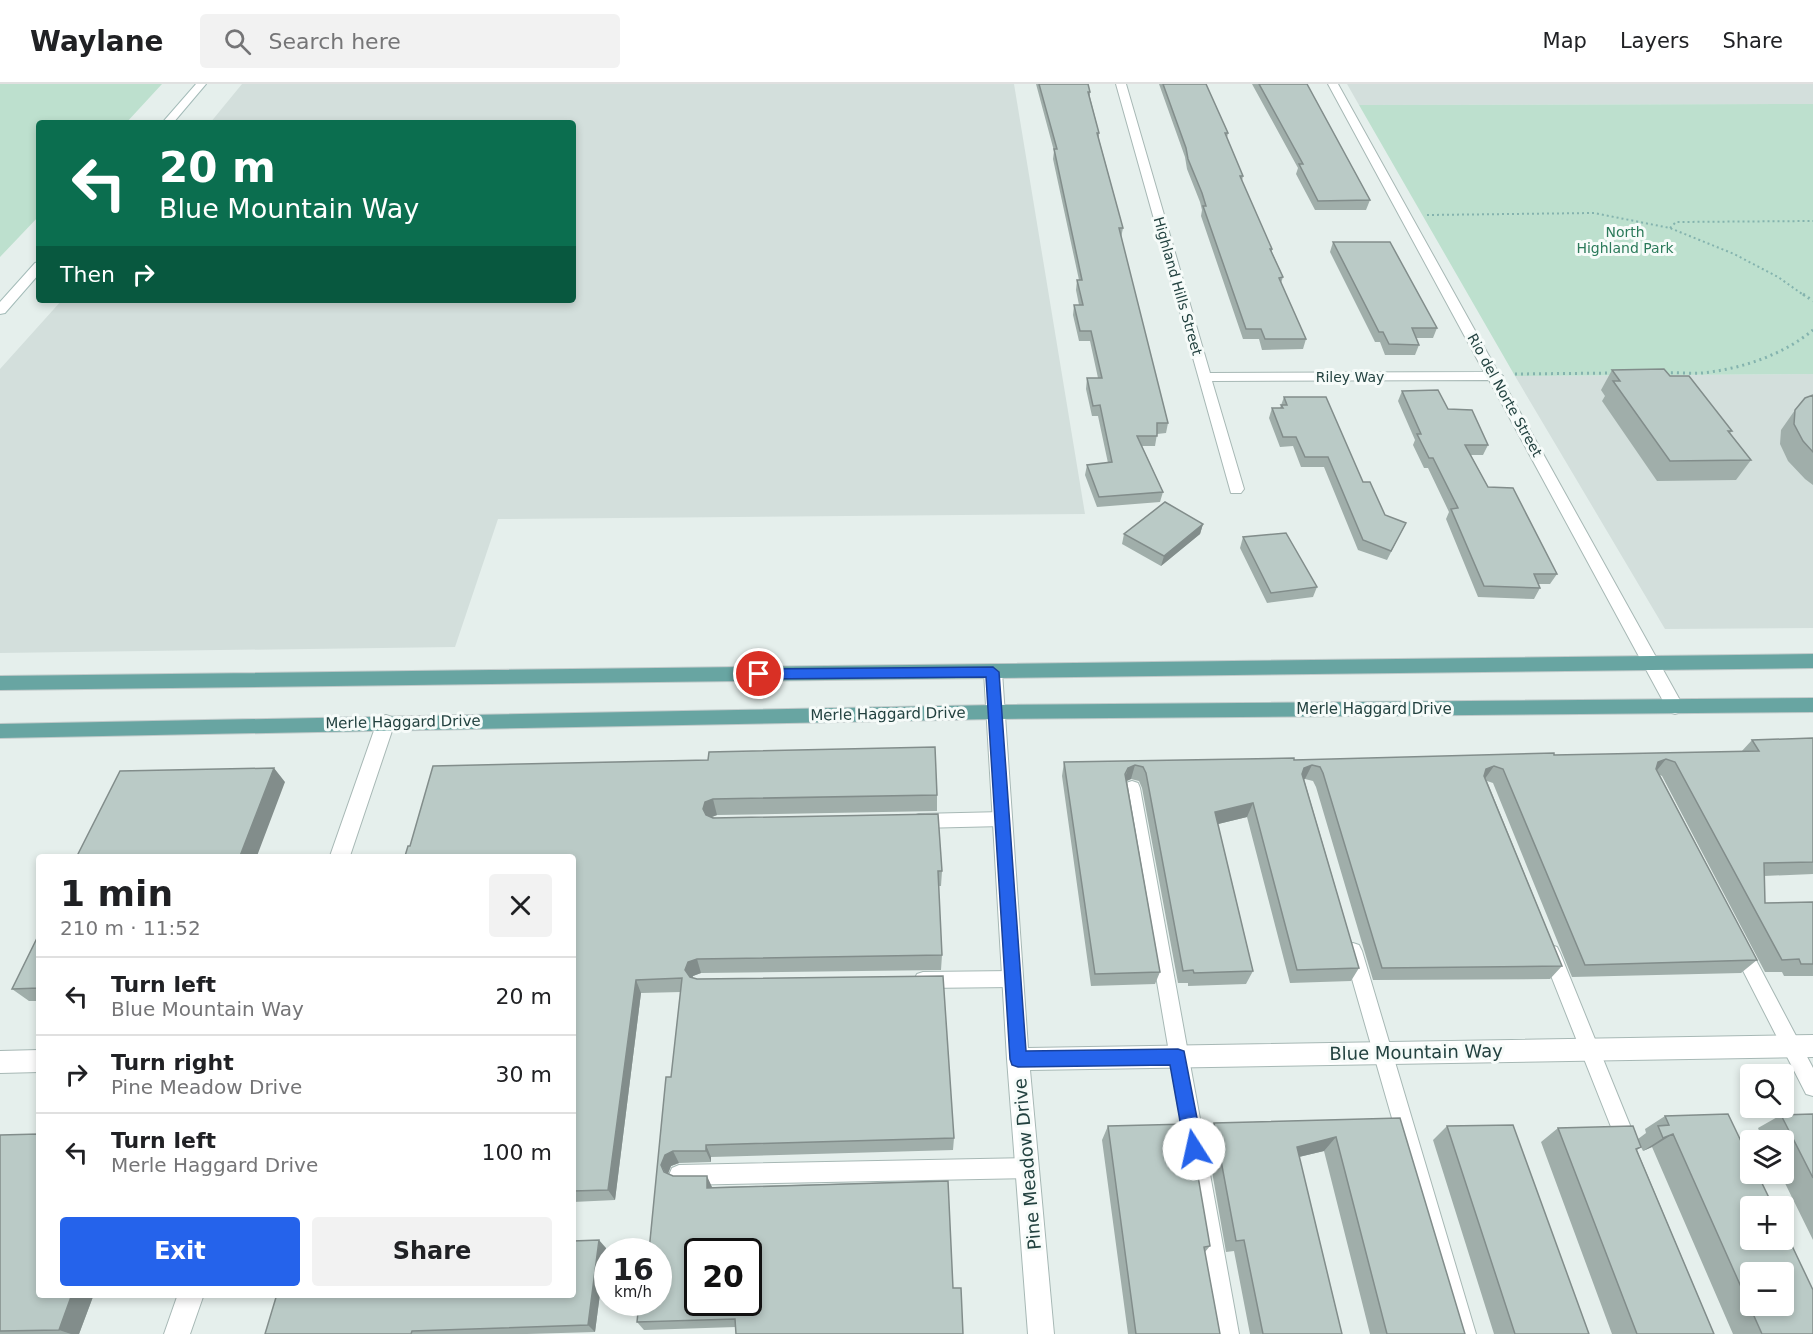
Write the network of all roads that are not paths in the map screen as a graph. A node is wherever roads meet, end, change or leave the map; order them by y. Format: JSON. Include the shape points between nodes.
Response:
{"nodes":[{"id":1,"x":201,"y":84,"type":"edge"},
{"id":2,"x":1121,"y":84,"type":"edge"},
{"id":3,"x":1333,"y":84,"type":"edge"},
{"id":4,"x":170,"y":120,"type":"edge"},
{"id":5,"x":36,"y":269,"type":"edge"},
{"id":6,"x":0,"y":310,"type":"edge"},
{"id":7,"x":1496,"y":376,"type":"junction"},
{"id":8,"x":1204,"y":377,"type":"junction"},
{"id":9,"x":1236,"y":489,"type":"dead end"},
{"id":10,"x":1813,"y":661,"type":"edge"},
{"id":11,"x":1652,"y":663,"type":"junction"},
{"id":12,"x":993,"y":672,"type":"junction"},
{"id":13,"x":0,"y":683,"type":"edge"},
{"id":14,"x":1813,"y":705,"type":"edge"},
{"id":15,"x":1676,"y":707,"type":"junction"},
{"id":16,"x":995,"y":712,"type":"junction"},
{"id":17,"x":386,"y":722,"type":"junction"},
{"id":18,"x":0,"y":731,"type":"edge"},
{"id":19,"x":1132,"y":788,"type":"edge"},
{"id":20,"x":1003,"y":819,"type":"junction"},
{"id":21,"x":907,"y":821,"type":"edge"},
{"id":22,"x":341,"y":854,"type":"edge"},
{"id":23,"x":1731,"y":930,"type":"edge"},
{"id":24,"x":1349,"y":938,"type":"edge"},
{"id":25,"x":1546,"y":941,"type":"edge"},
{"id":26,"x":1013,"y":979,"type":"junction"},
{"id":27,"x":909,"y":980,"type":"edge"},
{"id":28,"x":1802,"y":1046,"type":"edge"},
{"id":29,"x":1590,"y":1049,"type":"junction"},
{"id":30,"x":1382,"y":1053,"type":"junction"},
{"id":31,"x":1178,"y":1057,"type":"junction"},
{"id":32,"x":1018,"y":1059,"type":"junction"},
{"id":33,"x":36,"y":1061,"type":"edge"},
{"id":34,"x":0,"y":1062,"type":"edge"},
{"id":35,"x":1813,"y":1087,"type":"edge"},
{"id":36,"x":1634,"y":1159,"type":"edge"},
{"id":37,"x":1027,"y":1168,"type":"junction"},
{"id":38,"x":679,"y":1175,"type":"edge"},
{"id":39,"x":190,"y":1298,"type":"edge"},
{"id":40,"x":177,"y":1334,"type":"edge"},
{"id":41,"x":1041,"y":1334,"type":"edge"},
{"id":42,"x":1228,"y":1334,"type":"edge"},
{"id":43,"x":1465,"y":1334,"type":"edge"}],
"edges":[{"from":1,"to":4,"type":"street"},
{"from":2,"to":8,"type":"street","name":"Highland Hills Street"},
{"from":3,"to":7,"type":"street","name":"Rio del Norte Street"},
{"from":5,"to":6,"type":"street"},
{"from":7,"to":8,"type":"street","name":"Riley Way"},
{"from":7,"to":11,"type":"street","name":"Rio del Norte Street"},
{"from":8,"to":9,"type":"street","name":"Highland Hills Street"},
{"from":10,"to":11,"type":"main road"},
{"from":11,"to":12,"type":"main road"},
{"from":11,"to":15,"type":"street","name":"Rio del Norte Street"},
{"from":12,"to":13,"type":"main road"},
{"from":12,"to":16,"type":"street","name":"Pine Meadow Drive"},
{"from":14,"to":15,"type":"main road","name":"Merle Haggard Drive"},
{"from":15,"to":16,"type":"main road","name":"Merle Haggard Drive"},
{"from":16,"to":17,"type":"main road","name":"Merle Haggard Drive"},
{"from":16,"to":20,"type":"street","name":"Pine Meadow Drive"},
{"from":17,"to":18,"type":"main road","name":"Merle Haggard Drive"},
{"from":17,"to":22,"type":"street"},
{"from":19,"to":31,"type":"lane"},
{"from":20,"to":21,"type":"lane"},
{"from":20,"to":26,"type":"street","name":"Pine Meadow Drive"},
{"from":23,"to":28,"type":"lane"},
{"from":24,"to":30,"type":"lane"},
{"from":25,"to":29,"type":"lane"},
{"from":26,"to":27,"type":"lane"},
{"from":26,"to":32,"type":"street","name":"Pine Meadow Drive"},
{"from":28,"to":29,"type":"street","name":"Blue Mountain Way"},
{"from":28,"to":35,"type":"lane"},
{"from":29,"to":30,"type":"street","name":"Blue Mountain Way"},
{"from":29,"to":36,"type":"lane"},
{"from":30,"to":31,"type":"street","name":"Blue Mountain Way"},
{"from":30,"to":43,"type":"lane"},
{"from":31,"to":32,"type":"street","name":"Blue Mountain Way"},
{"from":31,"to":42,"type":"lane"},
{"from":32,"to":37,"type":"street","name":"Pine Meadow Drive"},
{"from":33,"to":34,"type":"street"},
{"from":37,"to":38,"type":"lane"},
{"from":37,"to":41,"type":"street","name":"Pine Meadow Drive"},
{"from":39,"to":40,"type":"street"}]}
